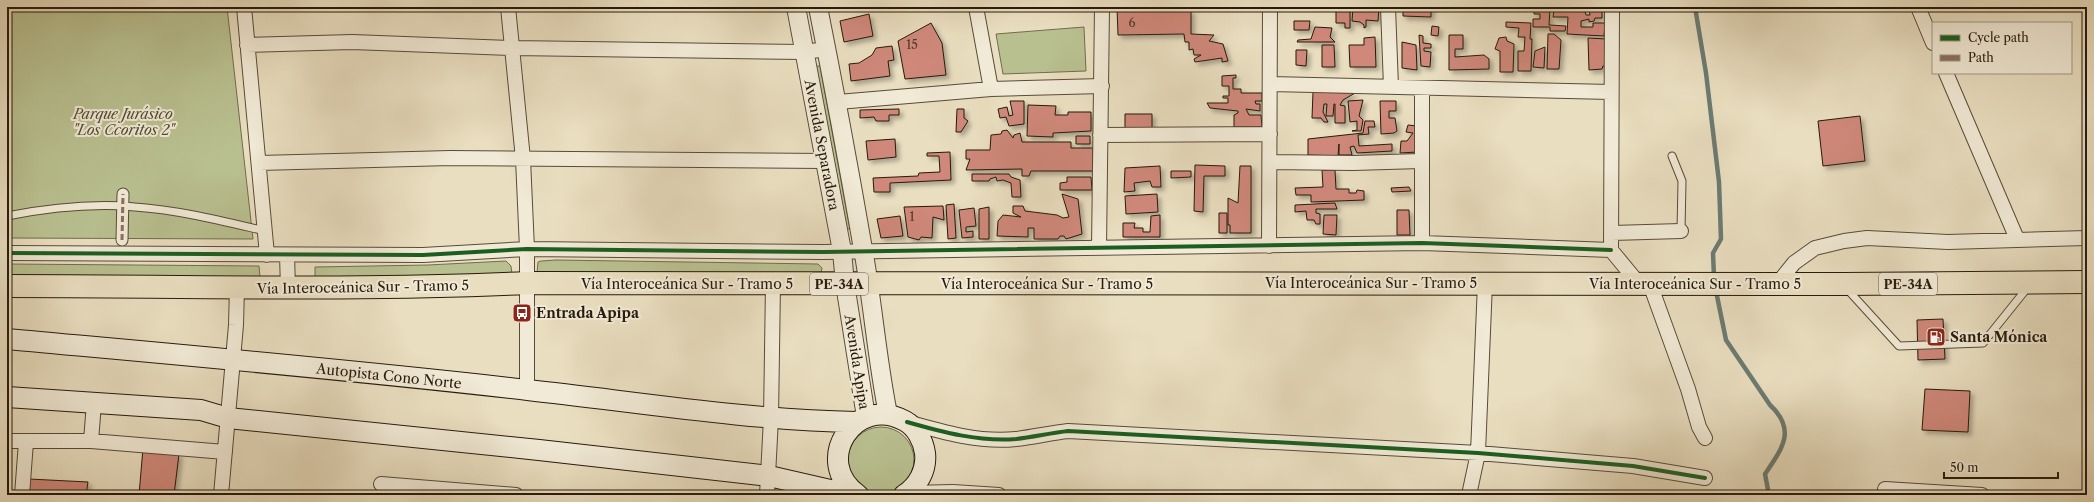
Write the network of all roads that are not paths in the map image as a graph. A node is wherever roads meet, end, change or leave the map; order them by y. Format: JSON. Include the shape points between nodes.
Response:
{"nodes":[{"id":1,"x":244,"y":7,"type":"edge"},
{"id":2,"x":508,"y":7,"type":"edge"},
{"id":3,"x":796,"y":7,"type":"edge"},
{"id":4,"x":818,"y":7,"type":"edge"},
{"id":5,"x":976,"y":7,"type":"edge"},
{"id":6,"x":1102,"y":7,"type":"edge"},
{"id":7,"x":1270,"y":7,"type":"edge"},
{"id":8,"x":1388,"y":7,"type":"edge"},
{"id":9,"x":1612,"y":7,"type":"edge"},
{"id":10,"x":1918,"y":7,"type":"edge"},
{"id":11,"x":1932,"y":40,"type":"edge"},
{"id":12,"x":246,"y":45,"type":"junction"},
{"id":13,"x":512,"y":48,"type":"junction"},
{"id":14,"x":827,"y":49,"type":"junction"},
{"id":15,"x":804,"y":52,"type":"junction"},
{"id":16,"x":1946,"y":74,"type":"edge"},
{"id":17,"x":1271,"y":84,"type":"junction"},
{"id":18,"x":1102,"y":86,"type":"junction"},
{"id":19,"x":1391,"y":87,"type":"junction"},
{"id":20,"x":1422,"y":88,"type":"junction"},
{"id":21,"x":991,"y":89,"type":"junction"},
{"id":22,"x":1611,"y":92,"type":"junction"},
{"id":23,"x":838,"y":102,"type":"junction"},
{"id":24,"x":1270,"y":134,"type":"junction"},
{"id":25,"x":1100,"y":135,"type":"junction"},
{"id":26,"x":1672,"y":156,"type":"dead end"},
{"id":27,"x":523,"y":159,"type":"junction"},
{"id":28,"x":825,"y":161,"type":"junction"},
{"id":29,"x":1422,"y":161,"type":"junction"},
{"id":30,"x":1270,"y":162,"type":"junction"},
{"id":31,"x":259,"y":163,"type":"junction"},
{"id":32,"x":123,"y":194,"type":"dead end"},
{"id":33,"x":123,"y":206,"type":"junction"},
{"id":34,"x":7,"y":216,"type":"edge"},
{"id":35,"x":265,"y":231,"type":"junction"},
{"id":36,"x":1681,"y":231,"type":"joint"},
{"id":37,"x":1612,"y":234,"type":"junction"},
{"id":38,"x":2087,"y":238,"type":"edge"},
{"id":39,"x":2017,"y":239,"type":"junction"},
{"id":40,"x":122,"y":240,"type":"dead end"},
{"id":41,"x":1422,"y":243,"type":"junction"},
{"id":42,"x":1269,"y":246,"type":"junction"},
{"id":43,"x":1099,"y":248,"type":"junction"},
{"id":44,"x":527,"y":249,"type":"junction"},
{"id":45,"x":863,"y":250,"type":"junction"},
{"id":46,"x":1612,"y":250,"type":"junction"},
{"id":47,"x":842,"y":251,"type":"junction"},
{"id":48,"x":7,"y":253,"type":"edge"},
{"id":49,"x":267,"y":255,"type":"junction"},
{"id":50,"x":287,"y":255,"type":"junction"},
{"id":51,"x":2087,"y":282,"type":"edge"},
{"id":52,"x":527,"y":283,"type":"junction"},
{"id":53,"x":868,"y":283,"type":"junction"},
{"id":54,"x":1485,"y":283,"type":"junction"},
{"id":55,"x":1778,"y":283,"type":"junction"},
{"id":56,"x":2031,"y":283,"type":"junction"},
{"id":57,"x":773,"y":284,"type":"junction"},
{"id":58,"x":844,"y":284,"type":"junction"},
{"id":59,"x":1644,"y":284,"type":"junction"},
{"id":60,"x":1843,"y":284,"type":"junction"},
{"id":61,"x":7,"y":286,"type":"edge"},
{"id":62,"x":237,"y":288,"type":"junction"},
{"id":63,"x":288,"y":288,"type":"junction"},
{"id":64,"x":7,"y":339,"type":"edge"},
{"id":65,"x":233,"y":361,"type":"junction"},
{"id":66,"x":527,"y":390,"type":"junction"},
{"id":67,"x":7,"y":397,"type":"edge"},
{"id":68,"x":94,"y":403,"type":"junction"},
{"id":69,"x":888,"y":414,"type":"junction"},
{"id":70,"x":228,"y":418,"type":"junction"},
{"id":71,"x":771,"y":418,"type":"junction"},
{"id":72,"x":861,"y":419,"type":"junction"},
{"id":73,"x":907,"y":422,"type":"junction"},
{"id":74,"x":1705,"y":438,"type":"dead end"},
{"id":75,"x":7,"y":441,"type":"edge"},
{"id":76,"x":91,"y":441,"type":"junction"},
{"id":77,"x":26,"y":442,"type":"junction"},
{"id":78,"x":225,"y":452,"type":"junction"},
{"id":79,"x":1478,"y":453,"type":"junction"},
{"id":80,"x":1705,"y":478,"type":"dead end"},
{"id":81,"x":381,"y":484,"type":"dead end"},
{"id":82,"x":768,"y":486,"type":"edge"},
{"id":83,"x":1885,"y":489,"type":"dead end"},
{"id":84,"x":906,"y":494,"type":"edge"},
{"id":85,"x":22,"y":495,"type":"edge"},
{"id":86,"x":221,"y":495,"type":"edge"},
{"id":87,"x":516,"y":495,"type":"edge"},
{"id":88,"x":852,"y":495,"type":"edge"},
{"id":89,"x":858,"y":495,"type":"edge"},
{"id":90,"x":999,"y":495,"type":"edge"},
{"id":91,"x":1469,"y":495,"type":"edge"},
{"id":92,"x":1982,"y":495,"type":"edge"}],
"edges":[{"from":1,"to":12,"type":"street"},
{"from":2,"to":13,"type":"street"},
{"from":3,"to":15,"type":"street","name":"Avenida Separadora"},
{"from":4,"to":14,"type":"street","name":"Avenida Separadora"},
{"from":5,"to":21,"type":"street"},
{"from":6,"to":18,"type":"street"},
{"from":7,"to":17,"type":"street"},
{"from":8,"to":19,"type":"street"},
{"from":9,"to":22,"type":"street"},
{"from":10,"to":11,"type":"street"},
{"from":12,"to":13,"type":"street","via":[[352,42]]},
{"from":12,"to":31,"type":"street"},
{"from":13,"to":15,"type":"street"},
{"from":13,"to":27,"type":"street"},
{"from":14,"to":15,"type":"street"},
{"from":14,"to":23,"type":"street","name":"Avenida Separadora"},
{"from":15,"to":28,"type":"street","name":"Avenida Separadora"},
{"from":16,"to":39,"type":"street"},
{"from":17,"to":19,"type":"street"},
{"from":17,"to":24,"type":"street"},
{"from":18,"to":21,"type":"street"},
{"from":18,"to":25,"type":"street"},
{"from":19,"to":20,"type":"street"},
{"from":20,"to":22,"type":"street"},
{"from":20,"to":29,"type":"street"},
{"from":21,"to":23,"type":"street"},
{"from":22,"to":37,"type":"street"},
{"from":23,"to":45,"type":"street","name":"Avenida Separadora"},
{"from":24,"to":25,"type":"street"},
{"from":24,"to":30,"type":"street"},
{"from":25,"to":43,"type":"street"},
{"from":26,"to":36,"type":"lane","via":[[1682,181]]},
{"from":27,"to":28,"type":"street"},
{"from":27,"to":31,"type":"street","via":[[450,158]]},
{"from":27,"to":44,"type":"street"},
{"from":28,"to":47,"type":"street","name":"Avenida Separadora"},
{"from":29,"to":30,"type":"street"},
{"from":29,"to":41,"type":"street"},
{"from":30,"to":42,"type":"street"},
{"from":31,"to":35,"type":"street"},
{"from":32,"to":33,"type":"street"},
{"from":33,"to":34,"type":"lane","via":[[74,208]]},
{"from":33,"to":35,"type":"lane","via":[[196,215]]},
{"from":33,"to":40,"type":"street"},
{"from":35,"to":49,"type":"street"},
{"from":36,"to":37,"type":"street"},
{"from":37,"to":46,"type":"street"},
{"from":38,"to":39,"type":"street"},
{"from":39,"to":55,"type":"street","via":[[1948,242],[1867,238],[1844,241],[1815,248],[1794,263]]},
{"from":41,"to":42,"type":"street"},
{"from":41,"to":46,"type":"street"},
{"from":42,"to":43,"type":"street"},
{"from":43,"to":45,"type":"street"},
{"from":44,"to":47,"type":"street"},
{"from":44,"to":50,"type":"street","via":[[424,255]]},
{"from":44,"to":52,"type":"street"},
{"from":45,"to":47,"type":"street"},
{"from":45,"to":53,"type":"street","name":"Avenida Separadora"},
{"from":46,"to":59,"type":"street"},
{"from":47,"to":58,"type":"street","name":"Avenida Separadora"},
{"from":48,"to":49,"type":"street"},
{"from":49,"to":50,"type":"street"},
{"from":50,"to":63,"type":"street"},
{"from":51,"to":56,"type":"highway","name":"Vía Interoceánica Sur - Tramo 5","number":"PE-34A"},
{"from":52,"to":57,"type":"highway","name":"Vía Interoceánica Sur - Tramo 5","number":"PE-34A"},
{"from":52,"to":63,"type":"highway","name":"Vía Interoceánica Sur - Tramo 5","number":"PE-34A","via":[[443,287]]},
{"from":52,"to":66,"type":"street"},
{"from":53,"to":54,"type":"highway","name":"Vía Interoceánica Sur - Tramo 5","number":"PE-34A"},
{"from":53,"to":58,"type":"highway","name":"Vía Interoceánica Sur - Tramo 5","number":"PE-34A"},
{"from":53,"to":69,"type":"street","name":"Avenida Apipa"},
{"from":54,"to":59,"type":"highway","name":"Vía Interoceánica Sur - Tramo 5","number":"PE-34A"},
{"from":54,"to":79,"type":"street"},
{"from":55,"to":59,"type":"highway","name":"Vía Interoceánica Sur - Tramo 5","number":"PE-34A"},
{"from":55,"to":60,"type":"highway","name":"Vía Interoceánica Sur - Tramo 5","number":"PE-34A"},
{"from":56,"to":60,"type":"highway","name":"Vía Interoceánica Sur - Tramo 5","number":"PE-34A"},
{"from":56,"to":60,"type":"lane","via":[[1984,343],[1899,346]]},
{"from":57,"to":58,"type":"highway","name":"Vía Interoceánica Sur - Tramo 5","number":"PE-34A"},
{"from":57,"to":71,"type":"street"},
{"from":58,"to":72,"type":"street","name":"Avenida Apipa"},
{"from":59,"to":74,"type":"street","via":[[1688,389],[1699,427]]},
{"from":61,"to":62,"type":"highway","name":"Vía Interoceánica Sur - Tramo 5","number":"PE-34A"},
{"from":62,"to":63,"type":"highway","name":"Vía Interoceánica Sur - Tramo 5","number":"PE-34A"},
{"from":62,"to":65,"type":"street"},
{"from":64,"to":65,"type":"main road","name":"Autopista Cono Norte"},
{"from":65,"to":66,"type":"main road","name":"Autopista Cono Norte"},
{"from":65,"to":70,"type":"street"},
{"from":66,"to":71,"type":"main road","name":"Autopista Cono Norte","via":[[716,414]]},
{"from":67,"to":68,"type":"main road"},
{"from":68,"to":70,"type":"main road","via":[[201,410]]},
{"from":68,"to":76,"type":"street"},
{"from":69,"to":72,"type":"main road","name":"Autopista Cono Norte"},
{"from":69,"to":73,"type":"main road"},
{"from":70,"to":78,"type":"street"},
{"from":70,"to":82,"type":"main road","via":[[539,450]]},
{"from":71,"to":72,"type":"main road","name":"Autopista Cono Norte"},
{"from":71,"to":82,"type":"street"},
{"from":72,"to":89,"type":"main road","via":[[842,439],[837,461],[844,482]]},
{"from":73,"to":79,"type":"street","via":[[984,439],[1015,439],[1068,431]]},
{"from":73,"to":84,"type":"main road","via":[[920,437],[925,457],[921,477]]},
{"from":75,"to":77,"type":"street"},
{"from":76,"to":77,"type":"street"},
{"from":76,"to":78,"type":"street"},
{"from":77,"to":85,"type":"street"},
{"from":78,"to":86,"type":"street"},
{"from":79,"to":80,"type":"street","via":[[1633,466]]},
{"from":79,"to":91,"type":"street"},
{"from":81,"to":87,"type":"street"},
{"from":82,"to":88,"type":"main road"},
{"from":83,"to":92,"type":"street"},
{"from":84,"to":90,"type":"street","via":[[953,492]]}]}
